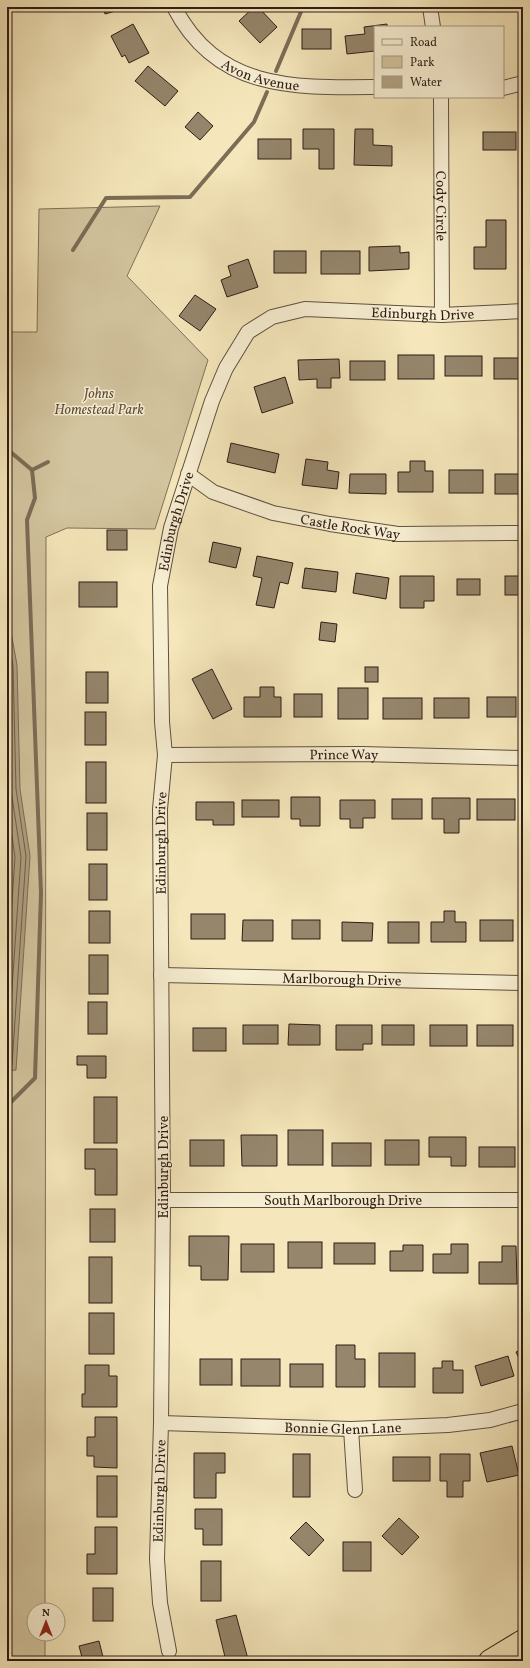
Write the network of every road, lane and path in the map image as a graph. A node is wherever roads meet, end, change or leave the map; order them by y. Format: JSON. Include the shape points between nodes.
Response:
{"nodes":[{"id":1,"x":174,"y":7,"type":"edge"},
{"id":2,"x":430,"y":7,"type":"edge"},
{"id":3,"x":433,"y":26,"type":"edge"},
{"id":4,"x":523,"y":84,"type":"edge"},
{"id":5,"x":374,"y":87,"type":"edge"},
{"id":6,"x":504,"y":88,"type":"edge"},
{"id":7,"x":441,"y":98,"type":"edge"},
{"id":8,"x":523,"y":311,"type":"edge"},
{"id":9,"x":442,"y":314,"type":"junction"},
{"id":10,"x":188,"y":474,"type":"junction"},
{"id":11,"x":523,"y":533,"type":"edge"},
{"id":12,"x":165,"y":755,"type":"junction"},
{"id":13,"x":523,"y":758,"type":"edge"},
{"id":14,"x":161,"y":975,"type":"junction"},
{"id":15,"x":523,"y":983,"type":"edge"},
{"id":16,"x":163,"y":1200,"type":"junction"},
{"id":17,"x":523,"y":1200,"type":"edge"},
{"id":18,"x":523,"y":1411,"type":"edge"},
{"id":19,"x":161,"y":1423,"type":"junction"},
{"id":20,"x":351,"y":1429,"type":"junction"},
{"id":21,"x":355,"y":1490,"type":"dead end"},
{"id":22,"x":523,"y":1640,"type":"edge"},
{"id":23,"x":169,"y":1651,"type":"dead end"},
{"id":24,"x":494,"y":1659,"type":"edge"}],
"edges":[{"from":1,"to":5,"type":"street","name":"Avon Avenue","via":[[184,26],[205,50],[235,70],[267,81],[316,88]]},
{"from":2,"to":3,"type":"street"},
{"from":4,"to":6,"type":"street"},
{"from":7,"to":9,"type":"street","name":"Cody Circle"},
{"from":8,"to":9,"type":"street","name":"Edinburgh Drive"},
{"from":9,"to":10,"type":"street","name":"Edinburgh Drive","via":[[305,308],[272,318],[248,332],[226,368],[212,401]]},
{"from":10,"to":11,"type":"street","name":"Castle Rock Way","via":[[213,492],[235,500],[273,513],[330,524],[398,534]]},
{"from":10,"to":12,"type":"street","name":"Edinburgh Drive","via":[[171,528],[160,586],[162,722]]},
{"from":12,"to":13,"type":"street","name":"Prince Way","via":[[361,754]]},
{"from":12,"to":14,"type":"street","name":"Edinburgh Drive","via":[[160,809]]},
{"from":14,"to":15,"type":"street","name":"Marlborough Drive"},
{"from":14,"to":16,"type":"street","name":"Edinburgh Drive"},
{"from":16,"to":17,"type":"street","name":"South Marlborough Drive"},
{"from":16,"to":19,"type":"street","name":"Edinburgh Drive"},
{"from":18,"to":20,"type":"street","name":"Bonnie Glenn Lane","via":[[490,1420],[448,1425]]},
{"from":19,"to":20,"type":"street","name":"Bonnie Glenn Lane"},
{"from":19,"to":23,"type":"street","name":"Edinburgh Drive","via":[[157,1559],[160,1603]]},
{"from":20,"to":21,"type":"street"},
{"from":22,"to":24,"type":"highway"}]}
